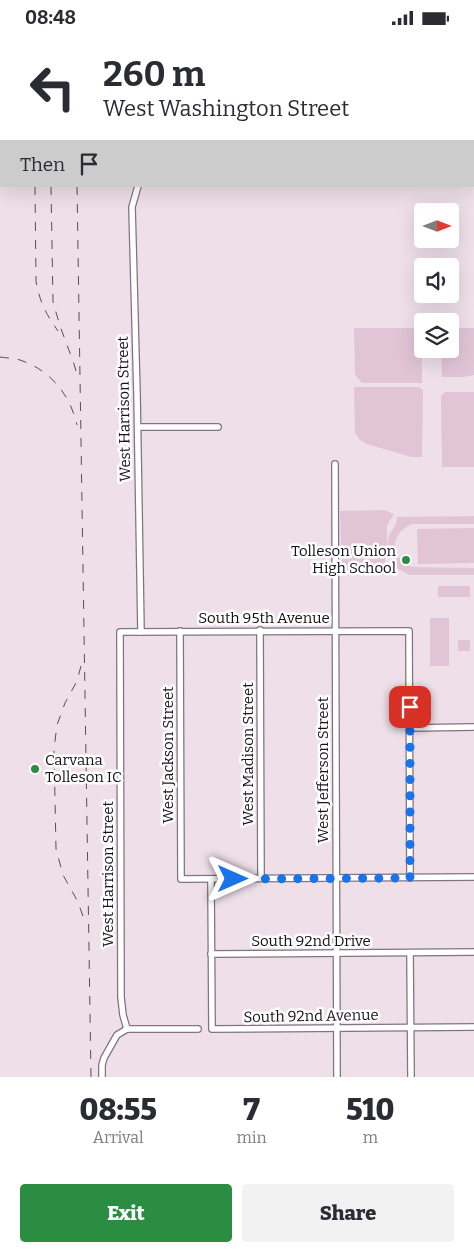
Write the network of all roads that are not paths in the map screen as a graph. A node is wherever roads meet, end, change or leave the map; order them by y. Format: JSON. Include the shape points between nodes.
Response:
{"nodes":[{"id":1,"x":138,"y":187,"type":"edge"},
{"id":2,"x":138,"y":427,"type":"junction"},
{"id":3,"x":218,"y":427,"type":"dead end"},
{"id":4,"x":335,"y":464,"type":"dead end"},
{"id":5,"x":260,"y":630,"type":"junction"},
{"id":6,"x":180,"y":631,"type":"junction"},
{"id":7,"x":336,"y":631,"type":"junction"},
{"id":8,"x":120,"y":632,"type":"joint"},
{"id":9,"x":141,"y":632,"type":"junction"},
{"id":10,"x":474,"y":727,"type":"edge"},
{"id":11,"x":410,"y":728,"type":"junction"},
{"id":12,"x":474,"y":877,"type":"edge"},
{"id":13,"x":261,"y":878,"type":"junction"},
{"id":14,"x":336,"y":878,"type":"junction"},
{"id":15,"x":410,"y":878,"type":"junction"},
{"id":16,"x":211,"y":879,"type":"junction"},
{"id":17,"x":474,"y":952,"type":"edge"},
{"id":18,"x":336,"y":953,"type":"junction"},
{"id":19,"x":410,"y":953,"type":"junction"},
{"id":20,"x":212,"y":954,"type":"junction"},
{"id":21,"x":410,"y":1027,"type":"junction"},
{"id":22,"x":474,"y":1027,"type":"edge"},
{"id":23,"x":337,"y":1028,"type":"junction"},
{"id":24,"x":127,"y":1029,"type":"junction"},
{"id":25,"x":198,"y":1029,"type":"dead end"},
{"id":26,"x":102,"y":1077,"type":"edge"},
{"id":27,"x":337,"y":1077,"type":"edge"},
{"id":28,"x":411,"y":1077,"type":"edge"}],
"edges":[{"from":1,"to":2,"type":"street","name":"West Harrison Street","via":[[132,207]]},
{"from":2,"to":3,"type":"street"},
{"from":2,"to":9,"type":"street","name":"West Harrison Street"},
{"from":4,"to":7,"type":"street","name":"West Jefferson Street"},
{"from":5,"to":6,"type":"street","name":"South 95th Avenue"},
{"from":5,"to":7,"type":"street","name":"South 95th Avenue"},
{"from":5,"to":13,"type":"street","name":"West Madison Street"},
{"from":6,"to":9,"type":"street","name":"South 95th Avenue"},
{"from":6,"to":16,"type":"street","name":"West Jackson Street","via":[[181,879]]},
{"from":7,"to":11,"type":"street","name":"South 95th Avenue","via":[[409,631]]},
{"from":7,"to":14,"type":"street","name":"West Jefferson Street"},
{"from":8,"to":9,"type":"street","name":"South 95th Avenue"},
{"from":8,"to":24,"type":"street","name":"West Harrison Street","via":[[121,997]]},
{"from":10,"to":11,"type":"street"},
{"from":11,"to":15,"type":"street"},
{"from":12,"to":15,"type":"street"},
{"from":13,"to":14,"type":"street"},
{"from":13,"to":16,"type":"street"},
{"from":14,"to":15,"type":"street"},
{"from":14,"to":18,"type":"street","name":"West Jefferson Street"},
{"from":16,"to":20,"type":"street"},
{"from":17,"to":19,"type":"street","name":"South 92nd Drive"},
{"from":18,"to":19,"type":"street","name":"South 92nd Drive"},
{"from":18,"to":20,"type":"street","name":"South 92nd Drive"},
{"from":18,"to":23,"type":"street","name":"West Jefferson Street"},
{"from":19,"to":21,"type":"street"},
{"from":20,"to":23,"type":"street","name":"South 92nd Avenue","via":[[212,1029]]},
{"from":21,"to":22,"type":"street","name":"South 92nd Avenue"},
{"from":21,"to":23,"type":"street","name":"South 92nd Avenue"},
{"from":21,"to":28,"type":"street"},
{"from":23,"to":27,"type":"street","name":"West Jefferson Street"},
{"from":24,"to":25,"type":"street"},
{"from":24,"to":26,"type":"street","via":[[118,1035],[104,1058]]}]}
